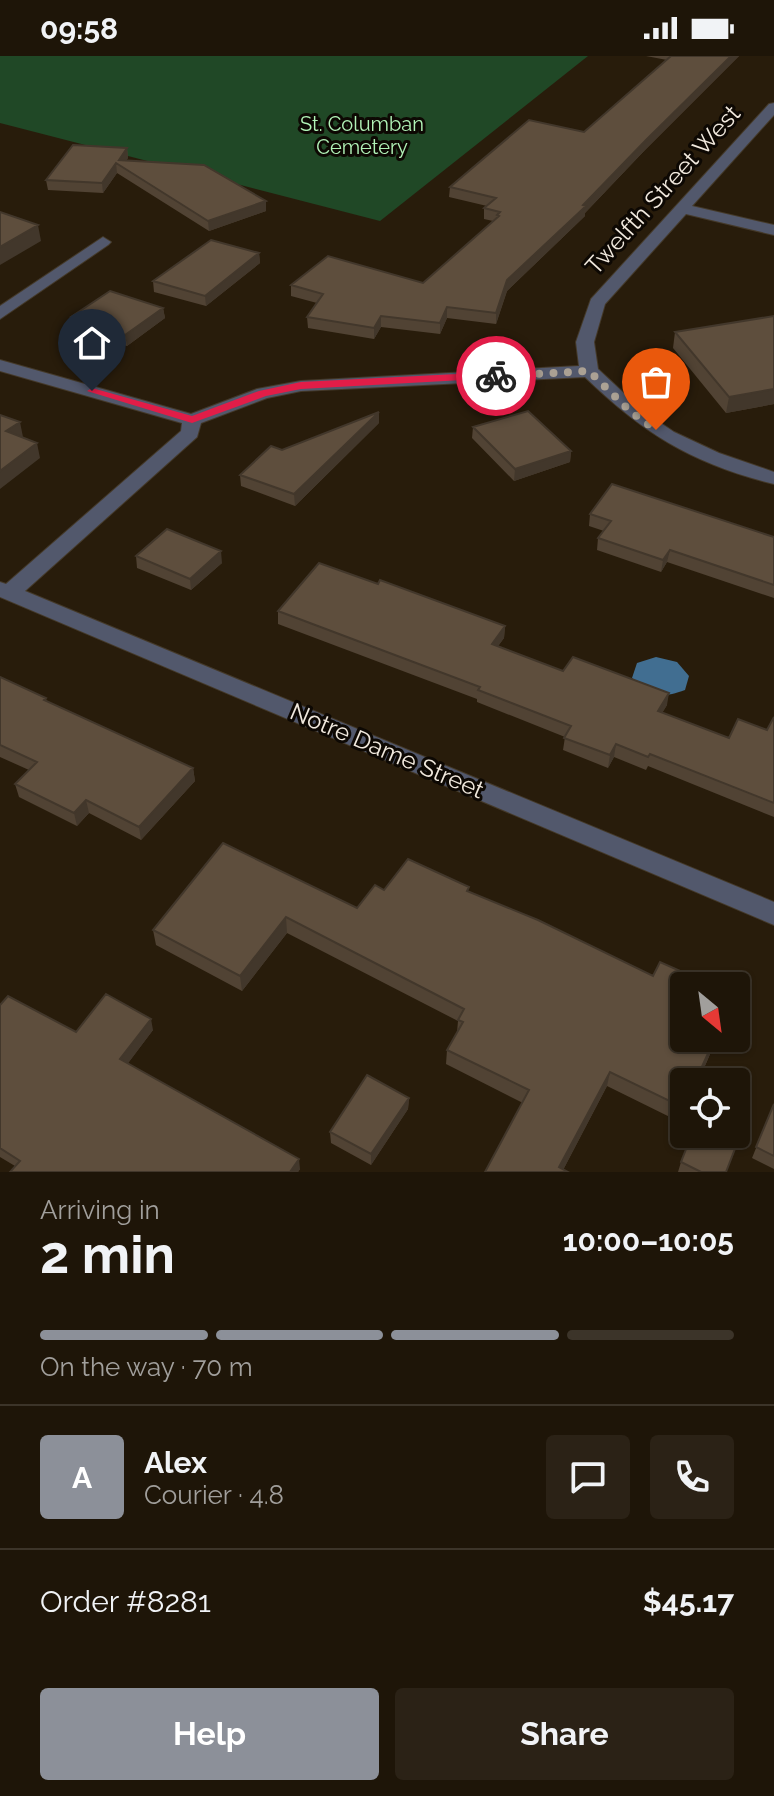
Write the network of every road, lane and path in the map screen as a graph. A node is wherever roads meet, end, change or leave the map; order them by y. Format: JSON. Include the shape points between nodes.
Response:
{"nodes":[{"id":1,"x":774,"y":107,"type":"edge"},
{"id":2,"x":680,"y":208,"type":"junction"},
{"id":3,"x":774,"y":230,"type":"edge"},
{"id":4,"x":103,"y":242,"type":"dead end"},
{"id":5,"x":0,"y":314,"type":"edge"},
{"id":6,"x":0,"y":365,"type":"edge"},
{"id":7,"x":589,"y":371,"type":"junction"},
{"id":8,"x":192,"y":420,"type":"junction"},
{"id":9,"x":774,"y":478,"type":"edge"},
{"id":10,"x":5,"y":591,"type":"edge"},
{"id":11,"x":774,"y":914,"type":"edge"}],
"edges":[{"from":1,"to":2,"type":"street","name":"Twelfth Street West"},
{"from":2,"to":3,"type":"street"},
{"from":2,"to":7,"type":"street","name":"Twelfth Street West","via":[[597,303],[585,342]]},
{"from":4,"to":5,"type":"street"},
{"from":6,"to":8,"type":"street"},
{"from":7,"to":8,"type":"street","via":[[301,386],[263,393]]},
{"from":7,"to":9,"type":"street","via":[[656,430]]},
{"from":8,"to":10,"type":"street","via":[[190,433]]},
{"from":10,"to":11,"type":"street","name":"Notre Dame Street"}]}
